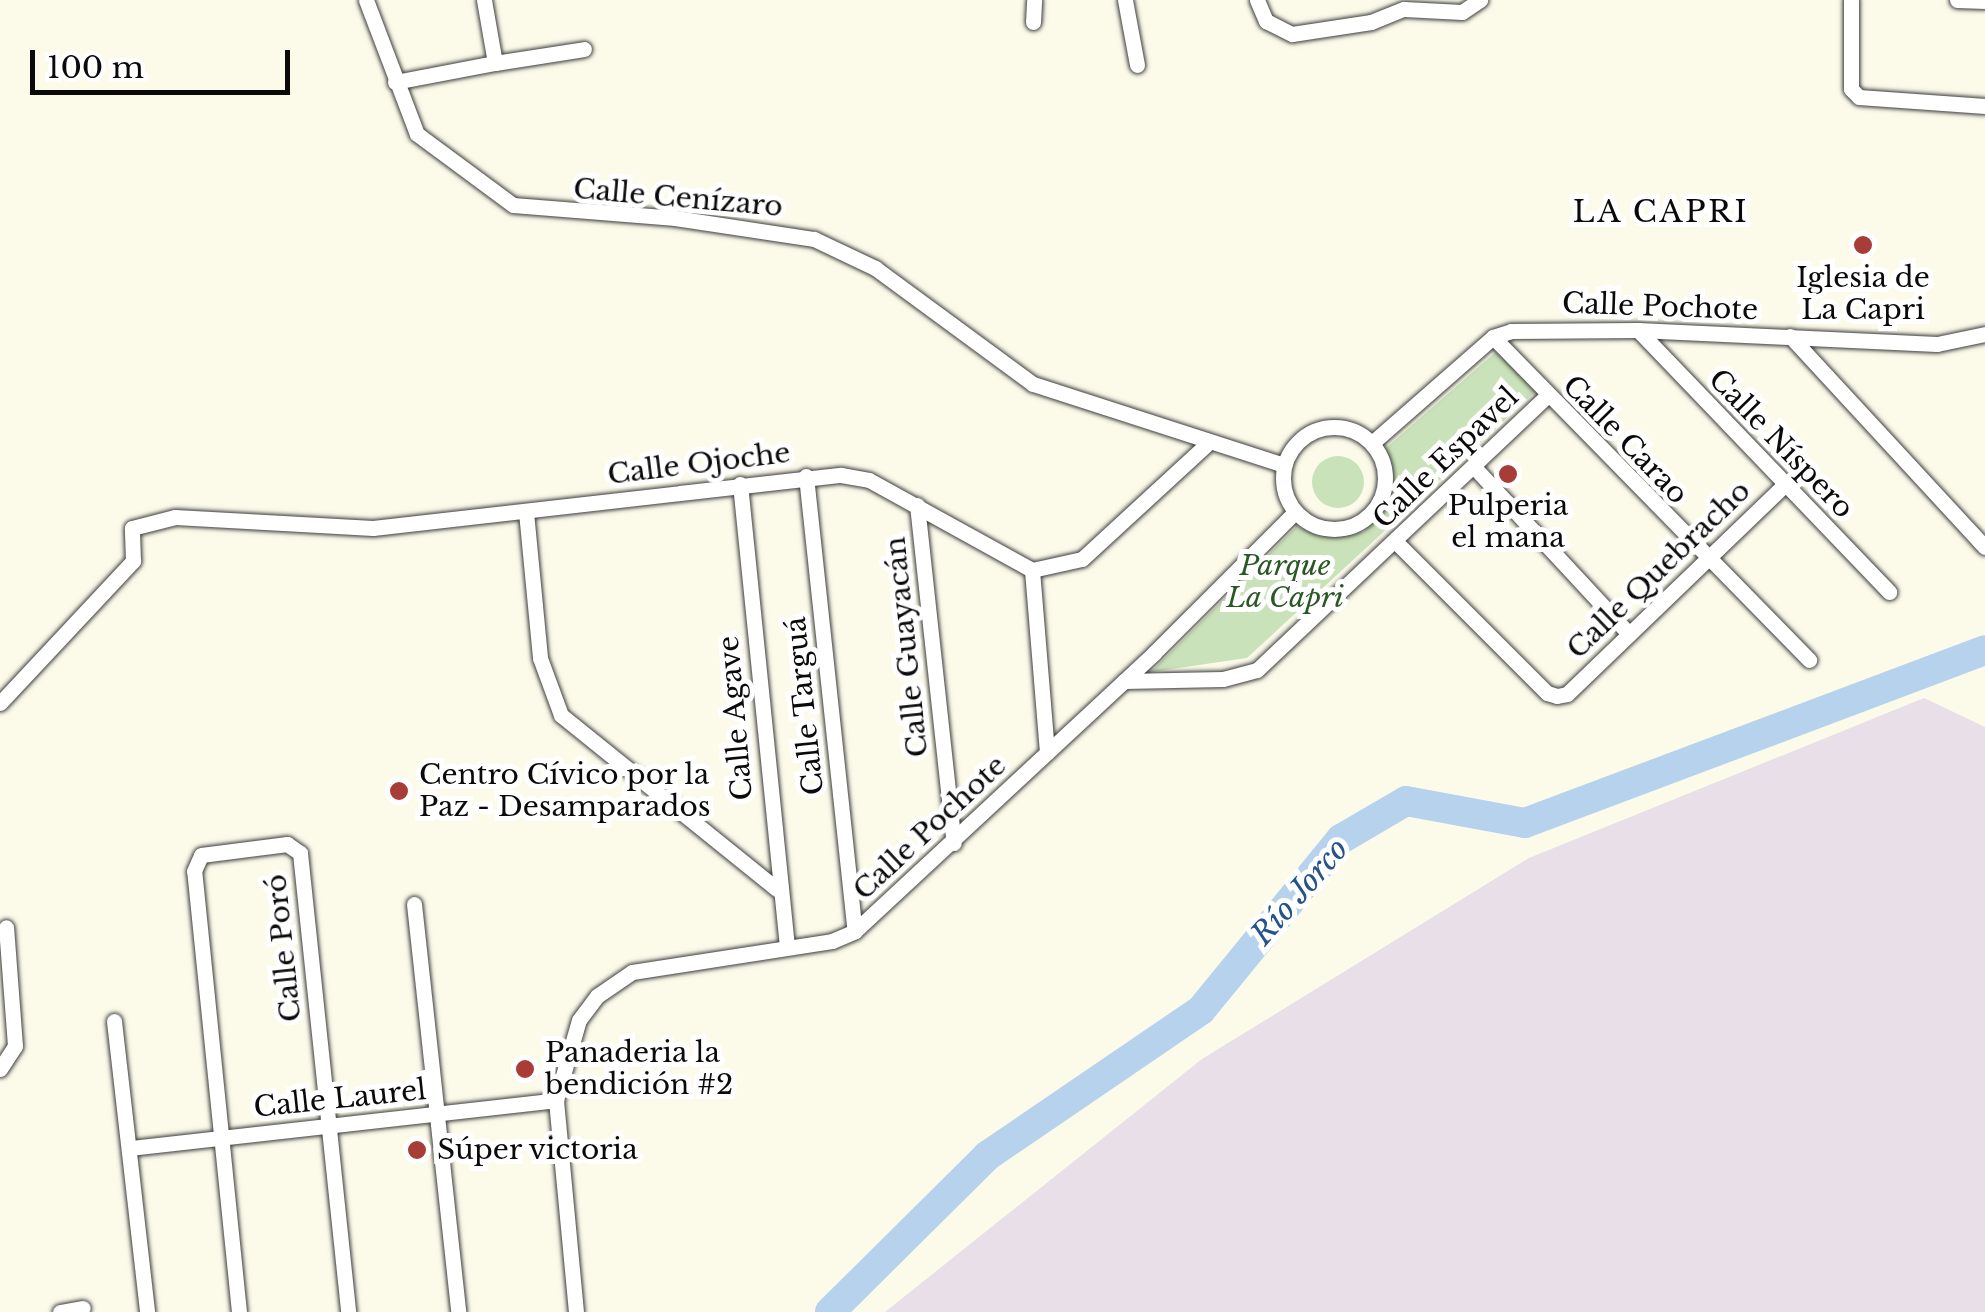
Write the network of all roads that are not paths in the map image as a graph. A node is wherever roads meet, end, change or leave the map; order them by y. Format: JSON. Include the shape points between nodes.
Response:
{"nodes":[{"id":1,"x":366,"y":0,"type":"edge"},
{"id":2,"x":484,"y":0,"type":"edge"},
{"id":3,"x":1034,"y":0,"type":"edge"},
{"id":4,"x":1125,"y":0,"type":"edge"},
{"id":5,"x":1257,"y":0,"type":"edge"},
{"id":6,"x":1480,"y":0,"type":"edge"},
{"id":7,"x":1851,"y":0,"type":"edge"},
{"id":8,"x":1957,"y":0,"type":"edge"},
{"id":9,"x":1985,"y":0,"type":"edge"},
{"id":10,"x":1404,"y":4,"type":"edge"},
{"id":11,"x":1034,"y":22,"type":"dead end"},
{"id":12,"x":584,"y":50,"type":"dead end"},
{"id":13,"x":495,"y":63,"type":"junction"},
{"id":14,"x":1137,"y":65,"type":"dead end"},
{"id":15,"x":395,"y":82,"type":"junction"},
{"id":16,"x":1985,"y":106,"type":"edge"},
{"id":17,"x":1638,"y":330,"type":"junction"},
{"id":18,"x":1985,"y":334,"type":"edge"},
{"id":19,"x":1790,"y":336,"type":"junction"},
{"id":20,"x":1493,"y":337,"type":"junction"},
{"id":21,"x":1548,"y":395,"type":"junction"},
{"id":22,"x":1372,"y":442,"type":"junction"},
{"id":23,"x":1206,"y":445,"type":"junction"},
{"id":24,"x":1284,"y":465,"type":"junction"},
{"id":25,"x":1474,"y":468,"type":"junction"},
{"id":26,"x":806,"y":476,"type":"junction"},
{"id":27,"x":740,"y":484,"type":"junction"},
{"id":28,"x":1783,"y":486,"type":"junction"},
{"id":29,"x":917,"y":505,"type":"junction"},
{"id":30,"x":526,"y":512,"type":"junction"},
{"id":31,"x":1295,"y":512,"type":"junction"},
{"id":32,"x":1395,"y":541,"type":"junction"},
{"id":33,"x":1985,"y":546,"type":"edge"},
{"id":34,"x":1705,"y":560,"type":"junction"},
{"id":35,"x":1032,"y":570,"type":"junction"},
{"id":36,"x":1888,"y":592,"type":"dead end"},
{"id":37,"x":1629,"y":634,"type":"junction"},
{"id":38,"x":1808,"y":660,"type":"dead end"},
{"id":39,"x":1124,"y":681,"type":"junction"},
{"id":40,"x":0,"y":704,"type":"edge"},
{"id":41,"x":1047,"y":752,"type":"junction"},
{"id":42,"x":954,"y":843,"type":"junction"},
{"id":43,"x":776,"y":889,"type":"junction"},
{"id":44,"x":414,"y":904,"type":"dead end"},
{"id":45,"x":6,"y":927,"type":"dead end"},
{"id":46,"x":855,"y":931,"type":"junction"},
{"id":47,"x":788,"y":947,"type":"junction"},
{"id":48,"x":114,"y":1022,"type":"dead end"},
{"id":49,"x":0,"y":1069,"type":"edge"},
{"id":50,"x":556,"y":1100,"type":"junction"},
{"id":51,"x":436,"y":1113,"type":"junction"},
{"id":52,"x":327,"y":1126,"type":"junction"},
{"id":53,"x":220,"y":1138,"type":"junction"},
{"id":54,"x":130,"y":1148,"type":"junction"},
{"id":55,"x":83,"y":1308,"type":"dead end"},
{"id":56,"x":60,"y":1312,"type":"edge"},
{"id":57,"x":148,"y":1312,"type":"edge"},
{"id":58,"x":239,"y":1312,"type":"edge"},
{"id":59,"x":348,"y":1312,"type":"edge"},
{"id":60,"x":458,"y":1312,"type":"edge"},
{"id":61,"x":576,"y":1312,"type":"edge"}],
"edges":[{"from":1,"to":15,"type":"street","name":"Calle Cenízaro"},
{"from":2,"to":13,"type":"street"},
{"from":3,"to":11,"type":"street"},
{"from":4,"to":14,"type":"street"},
{"from":5,"to":10,"type":"street","via":[[1266,21],[1292,34],[1371,22]]},
{"from":6,"to":10,"type":"street","via":[[1462,12]]},
{"from":7,"to":16,"type":"street","via":[[1851,88],[1859,97]]},
{"from":8,"to":9,"type":"street"},
{"from":12,"to":13,"type":"street"},
{"from":13,"to":15,"type":"street"},
{"from":15,"to":23,"type":"street","name":"Calle Cenízaro","via":[[416,134],[512,205],[674,218],[814,239],[875,268],[1033,384]]},
{"from":17,"to":19,"type":"street","name":"Calle Pochote"},
{"from":17,"to":20,"type":"street","name":"Calle Pochote","via":[[1528,329]]},
{"from":17,"to":28,"type":"street","name":"Calle Níspero"},
{"from":18,"to":19,"type":"street","name":"Calle Pochote","via":[[1937,344]]},
{"from":19,"to":33,"type":"street"},
{"from":20,"to":21,"type":"street","name":"Calle Carao"},
{"from":20,"to":22,"type":"street"},
{"from":21,"to":25,"type":"street","name":"Calle Espavel"},
{"from":21,"to":34,"type":"street","name":"Calle Carao"},
{"from":22,"to":24,"type":"street","via":[[1354,430],[1319,428],[1291,449]]},
{"from":22,"to":31,"type":"street","via":[[1385,485],[1370,515],[1340,530],[1308,523]]},
{"from":23,"to":24,"type":"street","name":"Calle Cenízaro"},
{"from":23,"to":35,"type":"street","via":[[1082,559]]},
{"from":24,"to":31,"type":"street","via":[[1282,482]]},
{"from":25,"to":32,"type":"street","name":"Calle Espavel"},
{"from":25,"to":37,"type":"street"},
{"from":26,"to":27,"type":"street","name":"Calle Ojoche"},
{"from":26,"to":29,"type":"street","name":"Calle Ojoche","via":[[870,480]]},
{"from":26,"to":46,"type":"street","name":"Calle Targuá"},
{"from":27,"to":30,"type":"street","name":"Calle Ojoche"},
{"from":27,"to":43,"type":"street","name":"Calle Agave"},
{"from":28,"to":34,"type":"street","name":"Calle Quebracho"},
{"from":28,"to":36,"type":"street","name":"Calle Níspero"},
{"from":29,"to":35,"type":"street","name":"Calle Ojoche"},
{"from":29,"to":42,"type":"street","name":"Calle Guayacán"},
{"from":30,"to":40,"type":"street","name":"Calle Ojoche","via":[[373,528],[175,517],[132,528],[133,561]]},
{"from":30,"to":43,"type":"street","via":[[540,658],[562,715]]},
{"from":31,"to":39,"type":"street","name":"Calle Pochote"},
{"from":32,"to":37,"type":"street","name":"Calle Quebracho","via":[[1547,694],[1567,694]]},
{"from":32,"to":39,"type":"street","name":"Calle Espavel","via":[[1257,670],[1223,680]]},
{"from":34,"to":37,"type":"street","name":"Calle Quebracho"},
{"from":34,"to":38,"type":"street","name":"Calle Carao"},
{"from":35,"to":41,"type":"street"},
{"from":39,"to":41,"type":"street","name":"Calle Pochote"},
{"from":41,"to":42,"type":"street","name":"Calle Pochote"},
{"from":42,"to":46,"type":"street","name":"Calle Pochote"},
{"from":43,"to":47,"type":"street","name":"Calle Agave"},
{"from":44,"to":51,"type":"street"},
{"from":45,"to":49,"type":"street","via":[[15,1046]]},
{"from":46,"to":47,"type":"street","name":"Calle Pochote"},
{"from":47,"to":50,"type":"street","name":"Calle Pochote","via":[[632,972],[596,996],[579,1020]]},
{"from":48,"to":54,"type":"street"},
{"from":50,"to":51,"type":"street","name":"Calle Laurel"},
{"from":50,"to":61,"type":"street","name":"Calle Pochote"},
{"from":51,"to":52,"type":"street","name":"Calle Laurel"},
{"from":51,"to":60,"type":"street"},
{"from":52,"to":53,"type":"street","name":"Calle Laurel"},
{"from":52,"to":53,"type":"street","name":"Calle Poró","via":[[300,853],[287,844],[201,855],[194,871]]},
{"from":52,"to":59,"type":"street"},
{"from":53,"to":54,"type":"street","name":"Calle Laurel"},
{"from":53,"to":58,"type":"street"},
{"from":54,"to":57,"type":"street"},
{"from":55,"to":56,"type":"street"}]}
